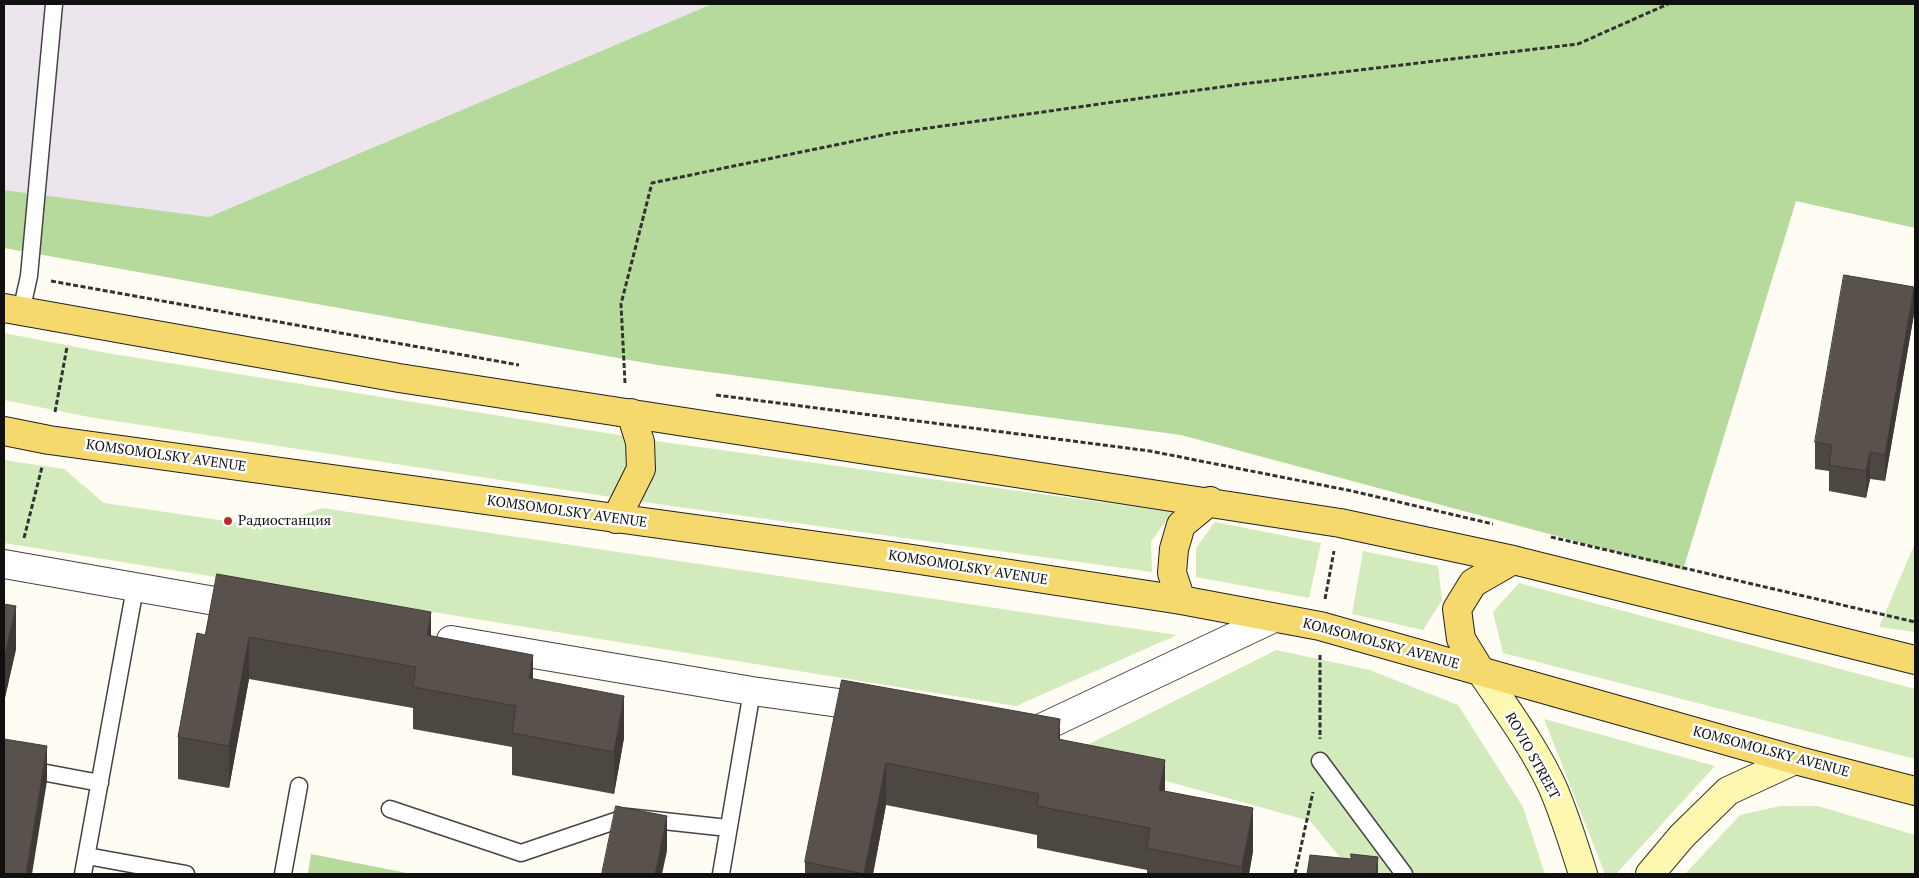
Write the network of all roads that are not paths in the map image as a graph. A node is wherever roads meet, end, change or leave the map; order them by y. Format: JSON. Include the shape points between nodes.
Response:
{"nodes":[{"id":1,"x":54,"y":4,"type":"edge"},
{"id":2,"x":12,"y":310,"type":"edge"},
{"id":3,"x":631,"y":413,"type":"junction"},
{"id":4,"x":4,"y":431,"type":"edge"},
{"id":5,"x":1210,"y":502,"type":"junction"},
{"id":6,"x":616,"y":519,"type":"junction"},
{"id":7,"x":1513,"y":560,"type":"junction"},
{"id":8,"x":10,"y":565,"type":"edge"},
{"id":9,"x":135,"y":588,"type":"junction"},
{"id":10,"x":1181,"y":600,"type":"junction"},
{"id":11,"x":272,"y":610,"type":"edge"},
{"id":12,"x":1274,"y":618,"type":"junction"},
{"id":13,"x":429,"y":637,"type":"edge"},
{"id":14,"x":1915,"y":660,"type":"edge"},
{"id":15,"x":1480,"y":670,"type":"junction"},
{"id":16,"x":752,"y":691,"type":"junction"},
{"id":17,"x":900,"y":711,"type":"edge"},
{"id":18,"x":998,"y":725,"type":"edge"},
{"id":19,"x":1795,"y":760,"type":"junction"},
{"id":20,"x":1320,"y":761,"type":"road end"},
{"id":21,"x":4,"y":764,"type":"edge"},
{"id":22,"x":100,"y":783,"type":"junction"},
{"id":23,"x":299,"y":786,"type":"dead end"},
{"id":24,"x":1915,"y":791,"type":"edge"},
{"id":25,"x":390,"y":809,"type":"dead end"},
{"id":26,"x":728,"y":828,"type":"junction"},
{"id":27,"x":87,"y":856,"type":"junction"},
{"id":28,"x":83,"y":874,"type":"edge"},
{"id":29,"x":186,"y":874,"type":"edge"},
{"id":30,"x":283,"y":874,"type":"edge"},
{"id":31,"x":722,"y":874,"type":"edge"},
{"id":32,"x":1404,"y":874,"type":"edge"},
{"id":33,"x":1583,"y":874,"type":"edge"},
{"id":34,"x":1650,"y":874,"type":"edge"}],
"edges":[{"from":1,"to":2,"type":"lane","via":[[29,276]]},
{"from":2,"to":3,"type":"main road","via":[[399,378]]},
{"from":3,"to":5,"type":"main road"},
{"from":3,"to":6,"type":"main road","via":[[640,442],[641,469]]},
{"from":4,"to":6,"type":"main road","name":"KOMSOMOLSKY AVENUE","via":[[49,440]]},
{"from":5,"to":7,"type":"main road","via":[[1340,522]]},
{"from":5,"to":10,"type":"main road","via":[[1181,525],[1172,573]]},
{"from":6,"to":10,"type":"main road","name":"KOMSOMOLSKY AVENUE","via":[[906,558]]},
{"from":7,"to":14,"type":"main road"},
{"from":7,"to":15,"type":"main road","via":[[1473,583],[1457,609],[1461,638]]},
{"from":8,"to":9,"type":"street"},
{"from":9,"to":11,"type":"street"},
{"from":9,"to":22,"type":"lane"},
{"from":10,"to":12,"type":"main road","name":"KOMSOMOLSKY AVENUE"},
{"from":12,"to":15,"type":"main road","name":"KOMSOMOLSKY AVENUE","via":[[1320,626]]},
{"from":12,"to":18,"type":"street","via":[[1037,730]]},
{"from":13,"to":16,"type":"street"},
{"from":15,"to":19,"type":"main road","name":"KOMSOMOLSKY AVENUE"},
{"from":15,"to":33,"type":"main road","name":"ROVIO STREET","via":[[1552,786]]},
{"from":16,"to":17,"type":"street"},
{"from":16,"to":26,"type":"lane"},
{"from":19,"to":24,"type":"main road","name":"KOMSOMOLSKY AVENUE"},
{"from":19,"to":34,"type":"main road","via":[[1728,791],[1682,836]]},
{"from":20,"to":32,"type":"lane"},
{"from":21,"to":22,"type":"lane"},
{"from":22,"to":27,"type":"lane"},
{"from":23,"to":30,"type":"lane"},
{"from":25,"to":26,"type":"lane","via":[[521,853],[627,818]]},
{"from":26,"to":31,"type":"lane"},
{"from":27,"to":28,"type":"lane"},
{"from":27,"to":29,"type":"lane"}]}
